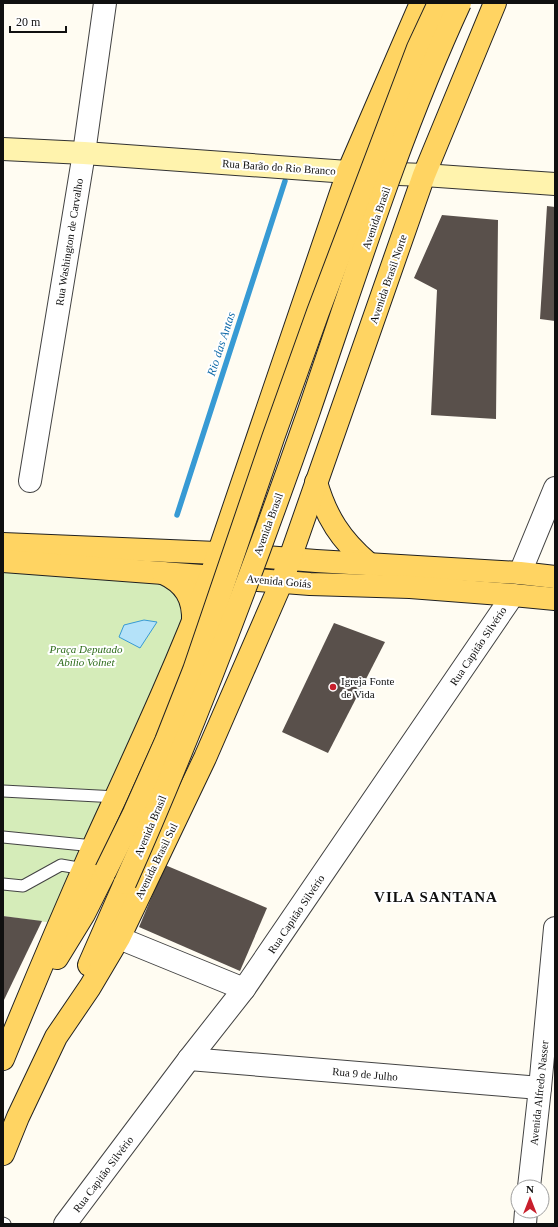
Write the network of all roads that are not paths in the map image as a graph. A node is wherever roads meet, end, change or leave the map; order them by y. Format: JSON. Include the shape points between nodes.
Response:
{"nodes":[{"id":1,"x":104,"y":3,"type":"edge"},
{"id":2,"x":421,"y":3,"type":"edge"},
{"id":3,"x":439,"y":3,"type":"edge"},
{"id":4,"x":460,"y":3,"type":"edge"},
{"id":5,"x":495,"y":3,"type":"edge"},
{"id":6,"x":3,"y":149,"type":"edge"},
{"id":7,"x":84,"y":153,"type":"junction"},
{"id":8,"x":348,"y":172,"type":"junction"},
{"id":9,"x":424,"y":175,"type":"junction"},
{"id":10,"x":555,"y":184,"type":"edge"},
{"id":11,"x":30,"y":481,"type":"dead end"},
{"id":12,"x":316,"y":482,"type":"junction"},
{"id":13,"x":555,"y":488,"type":"edge"},
{"id":14,"x":3,"y":544,"type":"edge"},
{"id":15,"x":217,"y":553,"type":"junction"},
{"id":16,"x":290,"y":559,"type":"junction"},
{"id":17,"x":3,"y":561,"type":"edge"},
{"id":18,"x":368,"y":563,"type":"junction"},
{"id":19,"x":163,"y":573,"type":"junction"},
{"id":20,"x":520,"y":573,"type":"junction"},
{"id":21,"x":210,"y":575,"type":"junction"},
{"id":22,"x":555,"y":577,"type":"edge"},
{"id":23,"x":282,"y":581,"type":"junction"},
{"id":24,"x":513,"y":595,"type":"junction"},
{"id":25,"x":555,"y":599,"type":"edge"},
{"id":26,"x":193,"y":622,"type":"junction"},
{"id":27,"x":3,"y":791,"type":"edge"},
{"id":28,"x":117,"y":797,"type":"junction"},
{"id":29,"x":3,"y":837,"type":"edge"},
{"id":30,"x":94,"y":846,"type":"junction"},
{"id":31,"x":84,"y":869,"type":"junction"},
{"id":32,"x":3,"y":884,"type":"edge"},
{"id":33,"x":555,"y":928,"type":"edge"},
{"id":34,"x":118,"y":938,"type":"junction"},
{"id":35,"x":244,"y":989,"type":"junction"},
{"id":36,"x":25,"y":1003,"type":"junction"},
{"id":37,"x":56,"y":1037,"type":"junction"},
{"id":38,"x":3,"y":1059,"type":"edge"},
{"id":39,"x":190,"y":1060,"type":"junction"},
{"id":40,"x":540,"y":1088,"type":"junction"},
{"id":41,"x":3,"y":1154,"type":"edge"},
{"id":42,"x":530,"y":1179,"type":"edge"},
{"id":43,"x":66,"y":1224,"type":"edge"}],
"edges":[{"from":1,"to":7,"type":"street","name":"Rua Washington de Carvalho"},
{"from":2,"to":8,"type":"main road"},
{"from":3,"to":36,"type":"main road","name":"Avenida Brasil","bridge":true,"via":[[418,48],[318,312],[194,670],[156,763],[84,914],[47,974]]},
{"from":4,"to":37,"type":"main road","name":"Avenida Brasil","bridge":true,"via":[[404,138],[290,465],[198,712]]},
{"from":5,"to":9,"type":"main road","name":"Avenida Brasil Norte"},
{"from":6,"to":7,"type":"main road","name":"Rua Barão do Rio Branco"},
{"from":7,"to":8,"type":"main road","name":"Rua Barão do Rio Branco"},
{"from":7,"to":11,"type":"street","name":"Rua Washington de Carvalho"},
{"from":8,"to":9,"type":"main road","name":"Rua Barão do Rio Branco"},
{"from":8,"to":15,"type":"main road"},
{"from":9,"to":10,"type":"main road","name":"Rua Barão do Rio Branco"},
{"from":9,"to":12,"type":"main road","name":"Avenida Brasil Norte"},
{"from":12,"to":16,"type":"main road","name":"Avenida Brasil Norte"},
{"from":12,"to":18,"type":"main road","via":[[321,499],[336,529]]},
{"from":13,"to":20,"type":"street"},
{"from":14,"to":15,"type":"main road","name":"Avenida Goiás"},
{"from":15,"to":16,"type":"main road","name":"Avenida Goiás"},
{"from":15,"to":21,"type":"main road"},
{"from":16,"to":18,"type":"main road","name":"Avenida Goiás"},
{"from":16,"to":23,"type":"main road","name":"Avenida Brasil Sul"},
{"from":17,"to":19,"type":"main road","name":"Avenida Goiás"},
{"from":18,"to":20,"type":"main road","name":"Avenida Goiás"},
{"from":19,"to":21,"type":"main road","name":"Avenida Goiás"},
{"from":19,"to":26,"type":"main road","via":[[173,578],[188,594],[192,603]]},
{"from":20,"to":22,"type":"main road","name":"Avenida Goiás"},
{"from":21,"to":23,"type":"main road","name":"Avenida Goiás"},
{"from":21,"to":26,"type":"main road"},
{"from":23,"to":24,"type":"main road","name":"Avenida Goiás"},
{"from":23,"to":34,"type":"main road","name":"Avenida Brasil Sul","via":[[205,758]]},
{"from":24,"to":25,"type":"main road","name":"Avenida Goiás"},
{"from":24,"to":35,"type":"street","name":"Rua Capitão Silvério"},
{"from":26,"to":28,"type":"main road"},
{"from":27,"to":28,"type":"lane"},
{"from":28,"to":30,"type":"main road"},
{"from":29,"to":30,"type":"lane"},
{"from":30,"to":31,"type":"main road"},
{"from":31,"to":32,"type":"lane","via":[[61,865],[23,886]]},
{"from":31,"to":36,"type":"main road"},
{"from":33,"to":40,"type":"street","name":"Avenida Alfredo Nasser"},
{"from":34,"to":35,"type":"street"},
{"from":34,"to":37,"type":"main road","name":"Avenida Brasil Sul","via":[[90,987]]},
{"from":35,"to":39,"type":"street","name":"Rua Capitão Silvério"},
{"from":36,"to":38,"type":"main road"},
{"from":37,"to":41,"type":"main road","name":"Avenida Brasil Sul"},
{"from":39,"to":40,"type":"street","name":"Rua 9 de Julho"},
{"from":39,"to":43,"type":"street","name":"Rua Capitão Silvério"},
{"from":40,"to":42,"type":"street","name":"Avenida Alfredo Nasser"}]}
